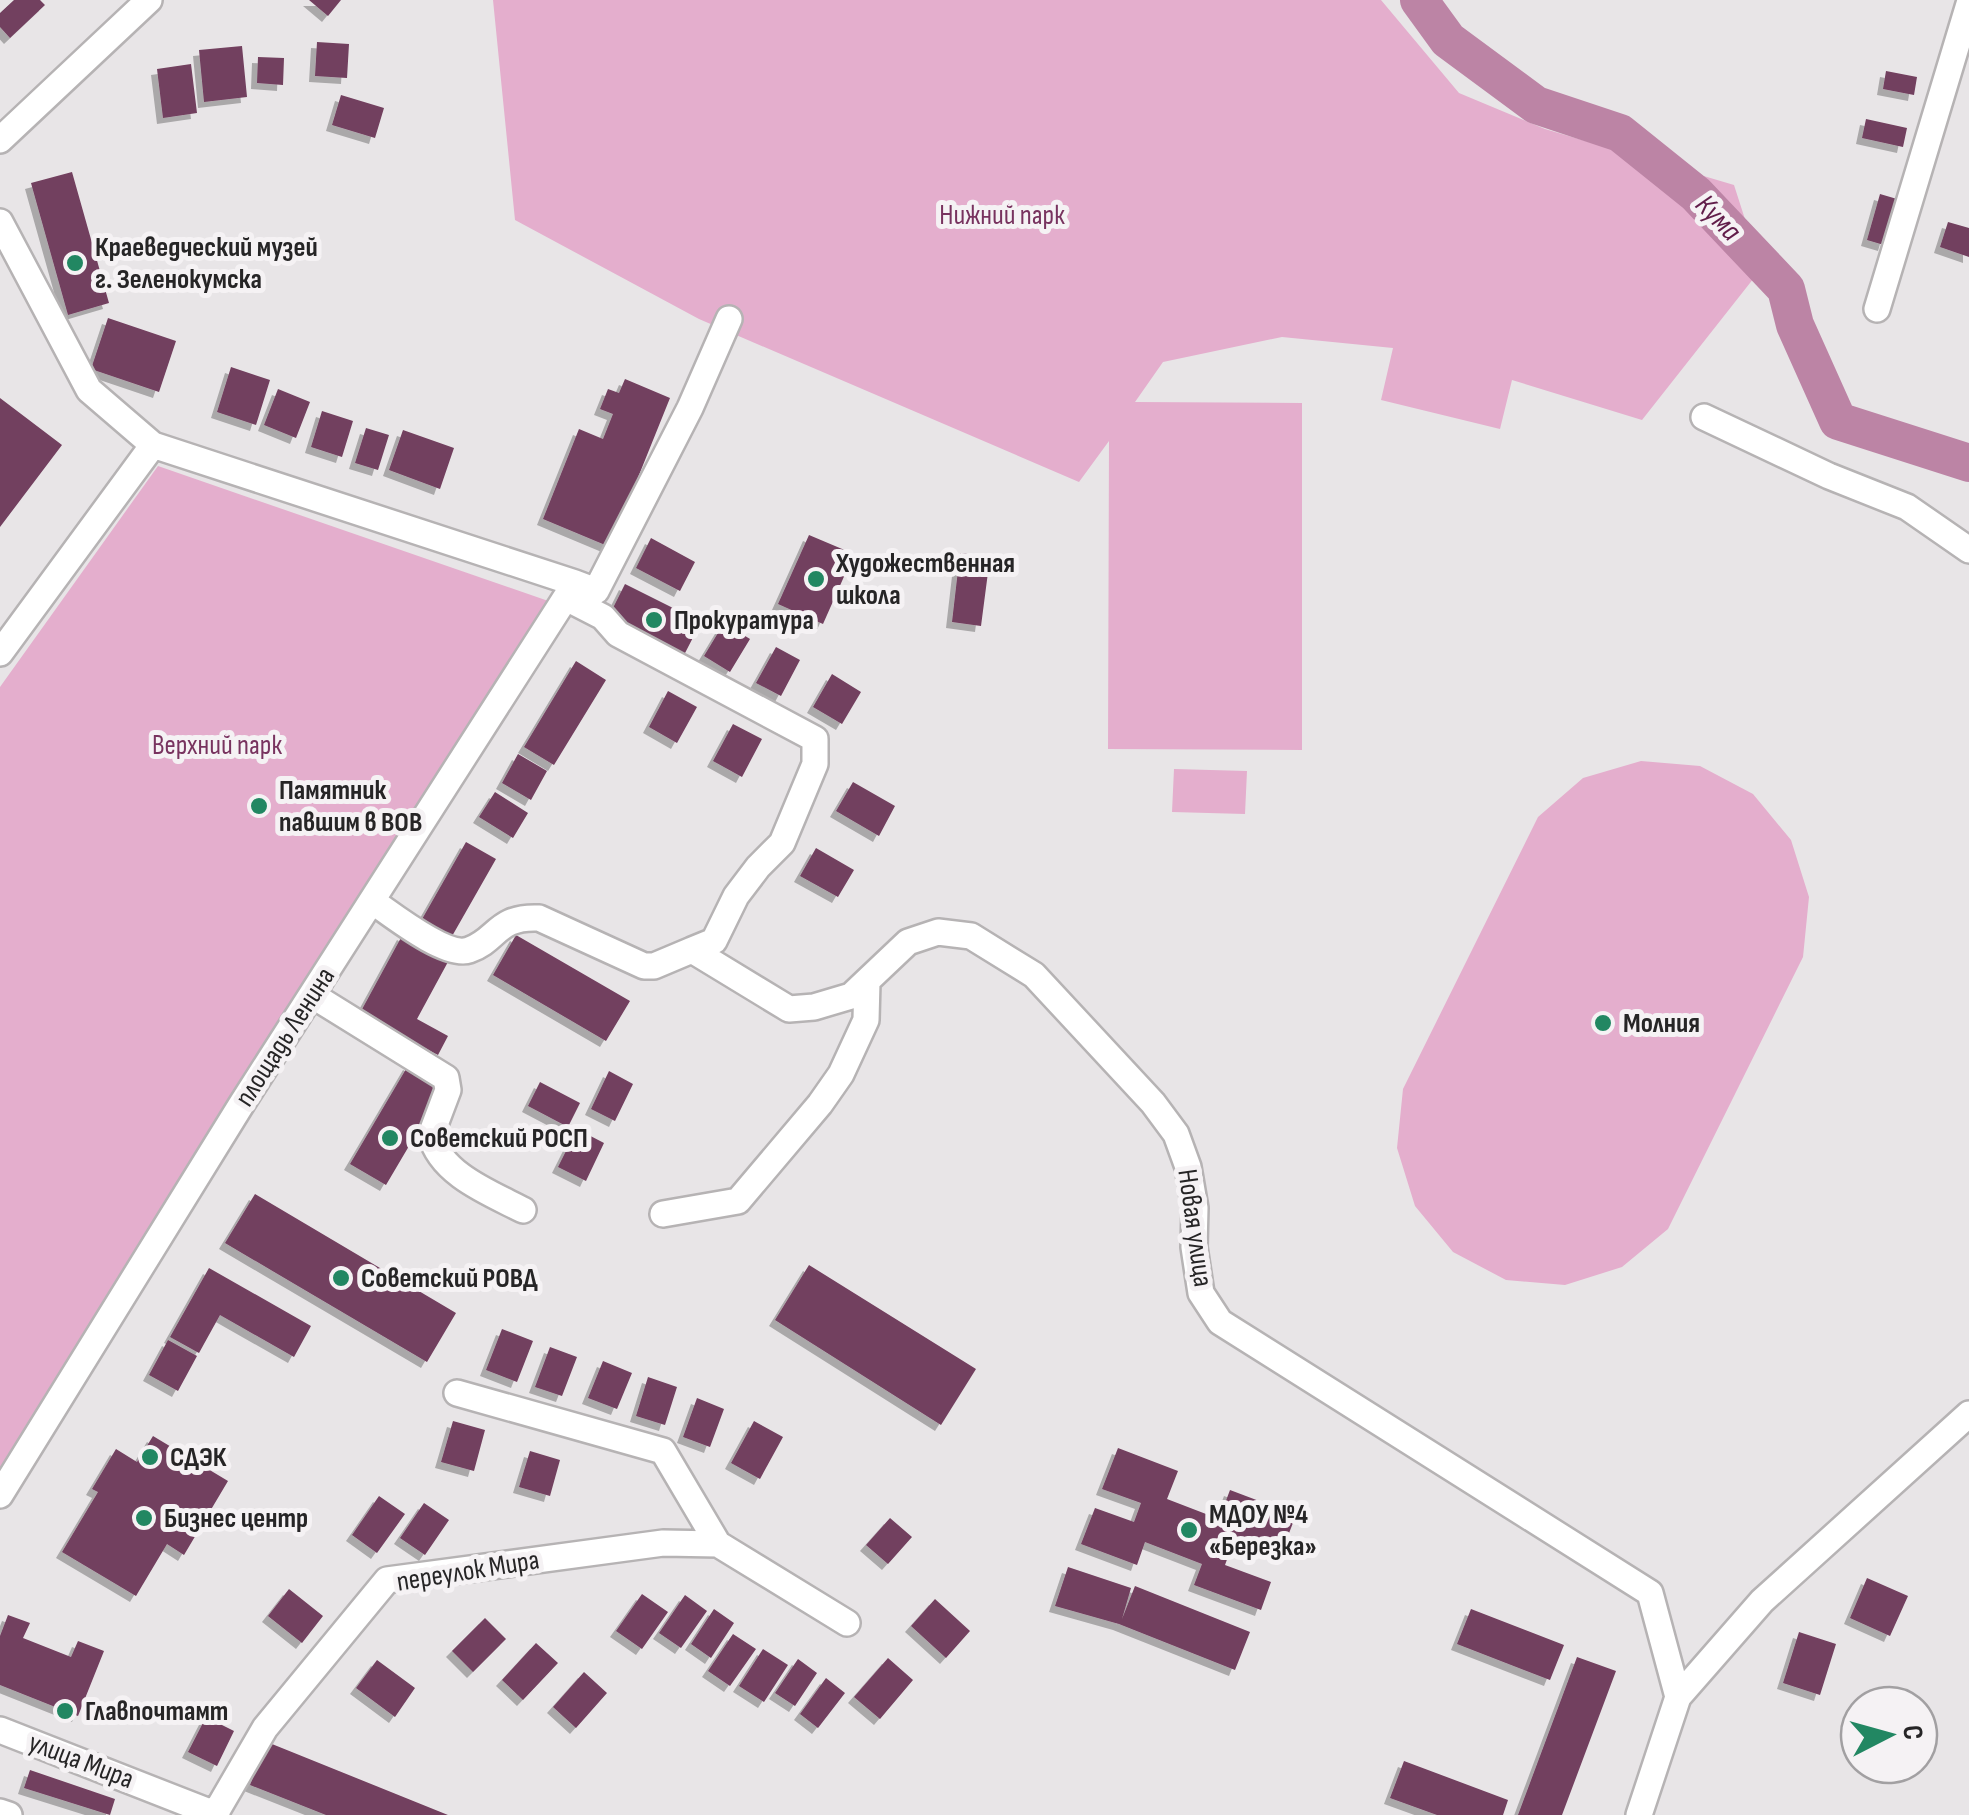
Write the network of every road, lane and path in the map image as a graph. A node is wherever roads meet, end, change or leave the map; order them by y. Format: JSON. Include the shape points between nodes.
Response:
{"nodes":[{"id":1,"x":149,"y":0,"type":"edge"},
{"id":2,"x":1969,"y":4,"type":"edge"},
{"id":3,"x":0,"y":140,"type":"edge"},
{"id":4,"x":0,"y":222,"type":"edge"},
{"id":5,"x":1877,"y":309,"type":"dead end"},
{"id":6,"x":728,"y":319,"type":"dead end"},
{"id":7,"x":1704,"y":417,"type":"dead end"},
{"id":8,"x":153,"y":446,"type":"junction"},
{"id":9,"x":1969,"y":550,"type":"edge"},
{"id":10,"x":570,"y":590,"type":"junction"},
{"id":11,"x":0,"y":653,"type":"edge"},
{"id":12,"x":372,"y":901,"type":"junction"},
{"id":13,"x":692,"y":950,"type":"junction"},
{"id":14,"x":867,"y":982,"type":"junction"},
{"id":15,"x":312,"y":995,"type":"junction"},
{"id":16,"x":523,"y":1210,"type":"dead end"},
{"id":17,"x":663,"y":1214,"type":"dead end"},
{"id":18,"x":458,"y":1393,"type":"dead end"},
{"id":19,"x":1969,"y":1414,"type":"edge"},
{"id":20,"x":0,"y":1495,"type":"edge"},
{"id":21,"x":718,"y":1544,"type":"junction"},
{"id":22,"x":847,"y":1622,"type":"dead end"},
{"id":23,"x":1678,"y":1697,"type":"junction"},
{"id":24,"x":0,"y":1730,"type":"edge"},
{"id":25,"x":0,"y":1812,"type":"edge"},
{"id":26,"x":216,"y":1814,"type":"edge"},
{"id":27,"x":9,"y":1815,"type":"edge"},
{"id":28,"x":1639,"y":1815,"type":"edge"}],
"edges":[{"from":1,"to":3,"type":"street"},
{"from":2,"to":5,"type":"street"},
{"from":4,"to":8,"type":"street","via":[[89,390]]},
{"from":6,"to":10,"type":"street","via":[[596,591]]},
{"from":7,"to":9,"type":"street","via":[[1907,507]]},
{"from":8,"to":10,"type":"street"},
{"from":8,"to":11,"type":"street"},
{"from":10,"to":12,"type":"street","name":"площадь Ленина"},
{"from":10,"to":13,"type":"street","via":[[618,634],[815,738],[815,764],[782,843],[736,896],[714,941]]},
{"from":12,"to":13,"type":"street","via":[[456,950],[469,950],[513,920],[538,918],[644,966]]},
{"from":12,"to":15,"type":"street","name":"площадь Ленина"},
{"from":13,"to":14,"type":"street","name":"Новая улица","via":[[788,1009],[852,996]]},
{"from":14,"to":17,"type":"street","via":[[866,1020],[842,1074],[738,1201]]},
{"from":14,"to":23,"type":"street","name":"Новая улица","via":[[908,942],[938,932],[971,936],[1034,976],[1176,1134],[1195,1208],[1200,1292],[1220,1322],[1650,1594]]},
{"from":15,"to":16,"type":"street","via":[[446,1078],[431,1135],[439,1156],[472,1184]]},
{"from":15,"to":20,"type":"street","name":"площадь Ленина"},
{"from":18,"to":21,"type":"street","via":[[663,1451]]},
{"from":19,"to":23,"type":"street","via":[[1762,1600]]},
{"from":21,"to":22,"type":"street"},
{"from":21,"to":26,"type":"street","name":"переулок Мира","via":[[664,1543],[387,1580],[265,1728]]},
{"from":23,"to":28,"type":"street"},
{"from":24,"to":26,"type":"street","name":"улица Мира"},
{"from":25,"to":27,"type":"street"}]}
